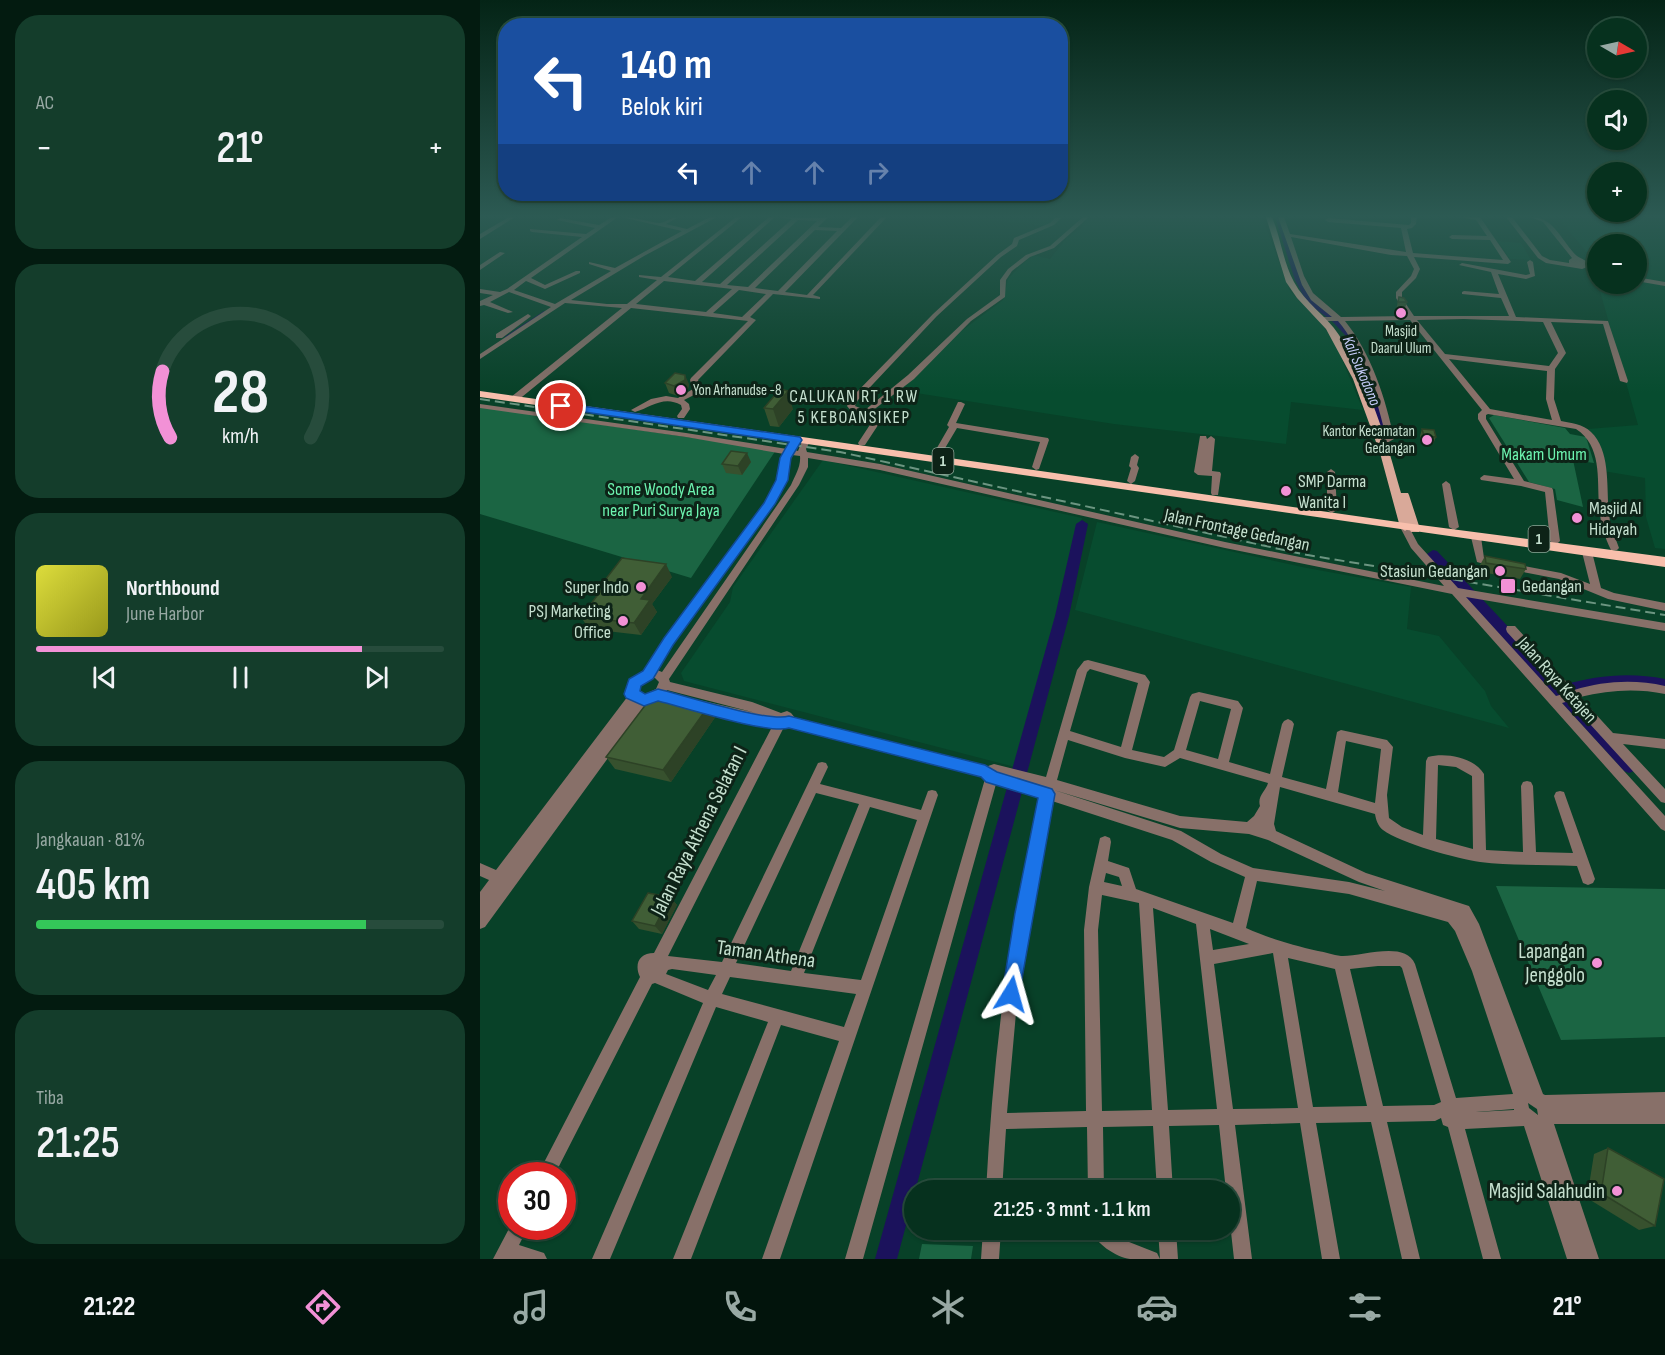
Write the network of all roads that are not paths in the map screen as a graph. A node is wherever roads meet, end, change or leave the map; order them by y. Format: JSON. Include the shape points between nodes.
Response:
{"nodes":[{"id":1,"x":528,"y":276,"type":"edge"},
{"id":2,"x":572,"y":276,"type":"edge"},
{"id":3,"x":601,"y":276,"type":"edge"},
{"id":4,"x":605,"y":276,"type":"edge"},
{"id":5,"x":641,"y":276,"type":"dead end"},
{"id":6,"x":668,"y":276,"type":"edge"},
{"id":7,"x":704,"y":276,"type":"edge"},
{"id":8,"x":733,"y":276,"type":"edge"},
{"id":9,"x":764,"y":276,"type":"edge"},
{"id":10,"x":794,"y":276,"type":"edge"},
{"id":11,"x":828,"y":276,"type":"edge"},
{"id":12,"x":977,"y":276,"type":"edge"},
{"id":13,"x":1006,"y":276,"type":"edge"},
{"id":14,"x":1287,"y":276,"type":"edge"},
{"id":15,"x":1301,"y":276,"type":"edge"},
{"id":16,"x":1414,"y":276,"type":"edge"},
{"id":17,"x":1495,"y":276,"type":"edge"},
{"id":18,"x":525,"y":278,"type":"junction"},
{"id":19,"x":664,"y":279,"type":"junction"},
{"id":20,"x":1647,"y":281,"type":"edge"},
{"id":21,"x":696,"y":283,"type":"junction"},
{"id":22,"x":1665,"y":284,"type":"edge"},
{"id":23,"x":722,"y":286,"type":"junction"},
{"id":24,"x":737,"y":288,"type":"junction"},
{"id":25,"x":750,"y":289,"type":"junction"},
{"id":26,"x":509,"y":290,"type":"junction"},
{"id":27,"x":480,"y":291,"type":"edge"},
{"id":28,"x":776,"y":292,"type":"junction"},
{"id":29,"x":1297,"y":292,"type":"junction"},
{"id":30,"x":1308,"y":292,"type":"junction"},
{"id":31,"x":1464,"y":293,"type":"dead end"},
{"id":32,"x":500,"y":294,"type":"junction"},
{"id":33,"x":809,"y":296,"type":"junction"},
{"id":34,"x":1503,"y":296,"type":"junction"},
{"id":35,"x":818,"y":298,"type":"dead end"},
{"id":36,"x":564,"y":301,"type":"junction"},
{"id":37,"x":482,"y":303,"type":"edge"},
{"id":38,"x":552,"y":306,"type":"junction"},
{"id":39,"x":626,"y":307,"type":"junction"},
{"id":40,"x":510,"y":312,"type":"dead end"},
{"id":41,"x":707,"y":315,"type":"junction"},
{"id":42,"x":1412,"y":317,"type":"junction"},
{"id":43,"x":1337,"y":318,"type":"junction"},
{"id":44,"x":744,"y":319,"type":"junction"},
{"id":45,"x":1324,"y":319,"type":"junction"},
{"id":46,"x":1512,"y":319,"type":"junction"},
{"id":47,"x":1546,"y":320,"type":"junction"},
{"id":48,"x":480,"y":350,"type":"edge"},
{"id":49,"x":1445,"y":356,"type":"junction"},
{"id":50,"x":480,"y":357,"type":"edge"},
{"id":51,"x":1551,"y":369,"type":"junction"},
{"id":52,"x":1624,"y":381,"type":"dead end"},
{"id":53,"x":480,"y":387,"type":"edge"},
{"id":54,"x":480,"y":394,"type":"edge"},
{"id":55,"x":518,"y":396,"type":"junction"},
{"id":56,"x":679,"y":400,"type":"junction"},
{"id":57,"x":961,"y":404,"type":"dead end"},
{"id":58,"x":480,"y":406,"type":"edge"},
{"id":59,"x":635,"y":410,"type":"junction"},
{"id":60,"x":868,"y":411,"type":"junction"},
{"id":61,"x":1487,"y":411,"type":"junction"},
{"id":62,"x":681,"y":416,"type":"junction"},
{"id":63,"x":1557,"y":423,"type":"junction"},
{"id":64,"x":954,"y":426,"type":"junction"},
{"id":65,"x":803,"y":437,"type":"junction"},
{"id":66,"x":1207,"y":438,"type":"dead end"},
{"id":67,"x":862,"y":442,"type":"junction"},
{"id":68,"x":1382,"y":444,"type":"junction"},
{"id":69,"x":789,"y":452,"type":"junction"},
{"id":70,"x":938,"y":453,"type":"junction"},
{"id":71,"x":804,"y":456,"type":"junction"},
{"id":72,"x":1135,"y":457,"type":"dead end"},
{"id":73,"x":1035,"y":468,"type":"junction"},
{"id":74,"x":1331,"y":472,"type":"dead end"},
{"id":75,"x":1484,"y":478,"type":"dead end"},
{"id":76,"x":1131,"y":481,"type":"junction"},
{"id":77,"x":1521,"y":483,"type":"junction"},
{"id":78,"x":1446,"y":484,"type":"dead end"},
{"id":79,"x":1215,"y":493,"type":"junction"},
{"id":80,"x":1332,"y":510,"type":"junction"},
{"id":81,"x":1411,"y":528,"type":"junction"},
{"id":82,"x":1447,"y":530,"type":"junction"},
{"id":83,"x":1476,"y":537,"type":"junction"},
{"id":84,"x":1555,"y":541,"type":"junction"},
{"id":85,"x":1614,"y":549,"type":"junction"},
{"id":86,"x":1587,"y":552,"type":"junction"},
{"id":87,"x":1665,"y":555,"type":"edge"},
{"id":88,"x":1424,"y":557,"type":"junction"},
{"id":89,"x":1665,"y":562,"type":"edge"},
{"id":90,"x":1597,"y":591,"type":"junction"},
{"id":91,"x":1463,"y":592,"type":"junction"},
{"id":92,"x":1665,"y":608,"type":"edge"},
{"id":93,"x":1665,"y":627,"type":"edge"},
{"id":94,"x":1511,"y":629,"type":"dead end"},
{"id":95,"x":648,"y":675,"type":"junction"},
{"id":96,"x":662,"y":686,"type":"junction"},
{"id":97,"x":1665,"y":690,"type":"edge"},
{"id":98,"x":639,"y":698,"type":"junction"},
{"id":99,"x":1562,"y":699,"type":"junction"},
{"id":100,"x":783,"y":721,"type":"junction"},
{"id":101,"x":1288,"y":724,"type":"dead end"},
{"id":102,"x":1063,"y":734,"type":"junction"},
{"id":103,"x":1611,"y":738,"type":"junction"},
{"id":104,"x":1665,"y":744,"type":"edge"},
{"id":105,"x":1125,"y":753,"type":"junction"},
{"id":106,"x":1179,"y":753,"type":"junction"},
{"id":107,"x":1222,"y":765,"type":"junction"},
{"id":108,"x":822,"y":767,"type":"dead end"},
{"id":109,"x":997,"y":774,"type":"junction"},
{"id":110,"x":1274,"y":785,"type":"junction"},
{"id":111,"x":1527,"y":786,"type":"dead end"},
{"id":112,"x":813,"y":787,"type":"junction"},
{"id":113,"x":1048,"y":789,"type":"junction"},
{"id":114,"x":932,"y":795,"type":"dead end"},
{"id":115,"x":1330,"y":796,"type":"junction"},
{"id":116,"x":1560,"y":796,"type":"dead end"},
{"id":117,"x":1665,"y":798,"type":"edge"},
{"id":118,"x":867,"y":800,"type":"junction"},
{"id":119,"x":1268,"y":807,"type":"junction"},
{"id":120,"x":1381,"y":810,"type":"junction"},
{"id":121,"x":924,"y":816,"type":"junction"},
{"id":122,"x":1664,"y":821,"type":"edge"},
{"id":123,"x":1178,"y":828,"type":"junction"},
{"id":124,"x":1249,"y":828,"type":"junction"},
{"id":125,"x":1271,"y":835,"type":"junction"},
{"id":126,"x":1105,"y":842,"type":"dead end"},
{"id":127,"x":1429,"y":842,"type":"junction"},
{"id":128,"x":1480,"y":855,"type":"junction"},
{"id":129,"x":1530,"y":856,"type":"junction"},
{"id":130,"x":1582,"y":860,"type":"junction"},
{"id":131,"x":1101,"y":865,"type":"junction"},
{"id":132,"x":1334,"y":866,"type":"junction"},
{"id":133,"x":480,"y":870,"type":"edge"},
{"id":134,"x":1251,"y":874,"type":"junction"},
{"id":135,"x":498,"y":878,"type":"junction"},
{"id":136,"x":1588,"y":879,"type":"dead end"},
{"id":137,"x":1331,"y":885,"type":"junction"},
{"id":138,"x":1096,"y":887,"type":"junction"},
{"id":139,"x":1131,"y":894,"type":"junction"},
{"id":140,"x":1146,"y":900,"type":"junction"},
{"id":141,"x":480,"y":903,"type":"edge"},
{"id":142,"x":1202,"y":920,"type":"junction"},
{"id":143,"x":480,"y":922,"type":"edge"},
{"id":144,"x":1238,"y":932,"type":"junction"},
{"id":145,"x":1275,"y":948,"type":"junction"},
{"id":146,"x":1479,"y":957,"type":"junction"},
{"id":147,"x":1206,"y":958,"type":"junction"},
{"id":148,"x":1341,"y":963,"type":"junction"},
{"id":149,"x":655,"y":969,"type":"junction"},
{"id":150,"x":725,"y":970,"type":"junction"},
{"id":151,"x":795,"y":978,"type":"junction"},
{"id":152,"x":865,"y":988,"type":"junction"},
{"id":153,"x":712,"y":999,"type":"junction"},
{"id":154,"x":777,"y":1017,"type":"junction"},
{"id":155,"x":848,"y":1036,"type":"junction"},
{"id":156,"x":1665,"y":1100,"type":"edge"},
{"id":157,"x":1622,"y":1101,"type":"junction"},
{"id":158,"x":1534,"y":1109,"type":"junction"},
{"id":159,"x":1376,"y":1114,"type":"junction"},
{"id":160,"x":1447,"y":1114,"type":"junction"},
{"id":161,"x":1307,"y":1116,"type":"junction"},
{"id":162,"x":1665,"y":1116,"type":"edge"},
{"id":163,"x":1226,"y":1117,"type":"junction"},
{"id":164,"x":1628,"y":1117,"type":"junction"},
{"id":165,"x":1160,"y":1118,"type":"junction"},
{"id":166,"x":1096,"y":1120,"type":"junction"},
{"id":167,"x":998,"y":1121,"type":"junction"},
{"id":168,"x":552,"y":1162,"type":"edge"},
{"id":169,"x":995,"y":1180,"type":"edge"},
{"id":170,"x":1096,"y":1180,"type":"edge"},
{"id":171,"x":1164,"y":1180,"type":"edge"},
{"id":172,"x":1576,"y":1237,"type":"junction"},
{"id":173,"x":512,"y":1240,"type":"edge"},
{"id":174,"x":991,"y":1240,"type":"edge"},
{"id":175,"x":1112,"y":1240,"type":"edge"},
{"id":176,"x":1168,"y":1240,"type":"edge"},
{"id":177,"x":505,"y":1254,"type":"edge"},
{"id":178,"x":538,"y":1259,"type":"edge"},
{"id":179,"x":601,"y":1259,"type":"edge"},
{"id":180,"x":682,"y":1259,"type":"edge"},
{"id":181,"x":771,"y":1259,"type":"edge"},
{"id":182,"x":854,"y":1259,"type":"edge"},
{"id":183,"x":990,"y":1259,"type":"edge"},
{"id":184,"x":1151,"y":1259,"type":"edge"},
{"id":185,"x":1169,"y":1259,"type":"edge"},
{"id":186,"x":1243,"y":1259,"type":"edge"},
{"id":187,"x":1331,"y":1259,"type":"edge"},
{"id":188,"x":1411,"y":1259,"type":"edge"},
{"id":189,"x":1492,"y":1259,"type":"edge"},
{"id":190,"x":1576,"y":1259,"type":"edge"},
{"id":191,"x":1590,"y":1259,"type":"edge"}],
"edges":[{"from":1,"to":18,"type":"street"},
{"from":2,"to":18,"type":"street","via":[[545,287]]},
{"from":3,"to":38,"type":"street"},
{"from":4,"to":36,"type":"street"},
{"from":5,"to":19,"type":"street"},
{"from":6,"to":19,"type":"street"},
{"from":7,"to":21,"type":"street"},
{"from":8,"to":23,"type":"street"},
{"from":9,"to":25,"type":"street"},
{"from":10,"to":28,"type":"street"},
{"from":11,"to":33,"type":"street"},
{"from":12,"to":60,"type":"street","via":[[899,350],[851,406]]},
{"from":13,"to":60,"type":"street","via":[[1003,296],[969,320],[911,377]]},
{"from":14,"to":29,"type":"main road"},
{"from":15,"to":30,"type":"street"},
{"from":16,"to":42,"type":"street","via":[[1398,295]]},
{"from":17,"to":34,"type":"street"},
{"from":18,"to":26,"type":"street"},
{"from":19,"to":21,"type":"street"},
{"from":19,"to":39,"type":"street"},
{"from":20,"to":22,"type":"street"},
{"from":21,"to":23,"type":"street"},
{"from":23,"to":24,"type":"street"},
{"from":24,"to":25,"type":"street"},
{"from":24,"to":41,"type":"street"},
{"from":25,"to":28,"type":"street"},
{"from":26,"to":32,"type":"street"},
{"from":26,"to":38,"type":"street"},
{"from":27,"to":32,"type":"street"},
{"from":28,"to":33,"type":"street"},
{"from":28,"to":44,"type":"street"},
{"from":29,"to":30,"type":"street"},
{"from":29,"to":45,"type":"main road"},
{"from":30,"to":43,"type":"street"},
{"from":31,"to":34,"type":"street"},
{"from":32,"to":37,"type":"street"},
{"from":33,"to":35,"type":"street"},
{"from":34,"to":46,"type":"street"},
{"from":36,"to":38,"type":"street"},
{"from":36,"to":39,"type":"street"},
{"from":37,"to":40,"type":"street"},
{"from":38,"to":48,"type":"street","via":[[513,324]]},
{"from":38,"to":50,"type":"street"},
{"from":39,"to":41,"type":"street"},
{"from":39,"to":55,"type":"street"},
{"from":41,"to":44,"type":"street"},
{"from":42,"to":43,"type":"street"},
{"from":42,"to":46,"type":"street"},
{"from":42,"to":49,"type":"street"},
{"from":43,"to":45,"type":"street"},
{"from":43,"to":68,"type":"street","via":[[1353,339],[1385,417],[1390,439]]},
{"from":44,"to":56,"type":"street","via":[[753,320],[694,380],[697,390]]},
{"from":45,"to":68,"type":"main road","via":[[1341,347]]},
{"from":46,"to":47,"type":"street"},
{"from":47,"to":51,"type":"street","via":[[1562,352]]},
{"from":47,"to":52,"type":"street","via":[[1606,322]]},
{"from":49,"to":51,"type":"street"},
{"from":49,"to":61,"type":"street"},
{"from":51,"to":63,"type":"street","via":[[1550,399]]},
{"from":53,"to":55,"type":"highway","number":"1"},
{"from":54,"to":55,"type":"highway","number":"1"},
{"from":55,"to":59,"type":"highway","number":"1"},
{"from":55,"to":65,"type":"highway","number":"1"},
{"from":56,"to":59,"type":"street","via":[[655,400]]},
{"from":56,"to":62,"type":"street","via":[[686,409]]},
{"from":57,"to":64,"type":"street","via":[[951,423]]},
{"from":58,"to":69,"type":"street","name":"Jalan Frontage Gedangan"},
{"from":59,"to":62,"type":"highway","number":"1"},
{"from":60,"to":67,"type":"street","via":[[879,416]]},
{"from":61,"to":63,"type":"street"},
{"from":61,"to":77,"type":"street","via":[[1482,419]]},
{"from":62,"to":65,"type":"highway","number":"1"},
{"from":63,"to":85,"type":"street","via":[[1583,429],[1601,460],[1605,519]]},
{"from":64,"to":70,"type":"street"},
{"from":64,"to":73,"type":"street","via":[[1044,440]]},
{"from":65,"to":67,"type":"highway","number":"1"},
{"from":65,"to":69,"type":"street"},
{"from":65,"to":71,"type":"street"},
{"from":65,"to":81,"type":"highway","number":"1"},
{"from":66,"to":79,"type":"street","via":[[1198,472],[1217,474]]},
{"from":67,"to":70,"type":"highway","number":"1"},
{"from":68,"to":81,"type":"main road"},
{"from":69,"to":71,"type":"street","name":"Jalan Frontage Gedangan"},
{"from":69,"to":95,"type":"street","via":[[782,480],[769,504]]},
{"from":70,"to":73,"type":"highway","number":"1"},
{"from":71,"to":91,"type":"street","name":"Jalan Frontage Gedangan","via":[[880,467],[1225,545]]},
{"from":71,"to":96,"type":"street","via":[[805,463],[795,485]]},
{"from":72,"to":76,"type":"street"},
{"from":73,"to":76,"type":"highway","number":"1"},
{"from":74,"to":80,"type":"street"},
{"from":75,"to":77,"type":"street"},
{"from":76,"to":79,"type":"highway","number":"1"},
{"from":77,"to":84,"type":"street","via":[[1549,490]]},
{"from":78,"to":82,"type":"street"},
{"from":79,"to":80,"type":"highway","number":"1"},
{"from":80,"to":81,"type":"highway","number":"1"},
{"from":81,"to":82,"type":"highway","number":"1"},
{"from":81,"to":88,"type":"street","name":"Jalan Raya Ketajen"},
{"from":81,"to":88,"type":"street","name":"Jalan Raya Ketajen","via":[[1414,546]]},
{"from":82,"to":83,"type":"highway","number":"1"},
{"from":82,"to":84,"type":"highway","number":"1"},
{"from":83,"to":86,"type":"highway","number":"1"},
{"from":83,"to":90,"type":"street","via":[[1482,561],[1561,576]]},
{"from":84,"to":85,"type":"highway","number":"1"},
{"from":85,"to":87,"type":"highway","number":"1"},
{"from":86,"to":89,"type":"highway","number":"1"},
{"from":86,"to":90,"type":"street"},
{"from":88,"to":91,"type":"street","name":"Jalan Raya Ketajen"},
{"from":90,"to":92,"type":"street"},
{"from":91,"to":93,"type":"street","name":"Jalan Frontage Gedangan"},
{"from":91,"to":99,"type":"street","name":"Jalan Raya Ketajen"},
{"from":94,"to":99,"type":"street","via":[[1554,678]]},
{"from":95,"to":96,"type":"street","via":[[657,674]]},
{"from":95,"to":98,"type":"street","via":[[632,687]]},
{"from":96,"to":98,"type":"street"},
{"from":96,"to":100,"type":"street","via":[[746,717]]},
{"from":97,"to":99,"type":"street","via":[[1624,684]]},
{"from":98,"to":135,"type":"street"},
{"from":98,"to":143,"type":"street"},
{"from":99,"to":103,"type":"street"},
{"from":99,"to":122,"type":"street","name":"Jalan Raya Ketajen"},
{"from":100,"to":109,"type":"street"},
{"from":100,"to":149,"type":"street","name":"Jalan Raya Athena Selatan I"},
{"from":101,"to":110,"type":"street"},
{"from":102,"to":105,"type":"street"},
{"from":102,"to":105,"type":"street","via":[[1084,666],[1091,664],[1141,678],[1144,684]]},
{"from":102,"to":113,"type":"street"},
{"from":103,"to":104,"type":"street"},
{"from":103,"to":117,"type":"street"},
{"from":105,"to":106,"type":"street","via":[[1165,762]]},
{"from":106,"to":107,"type":"street"},
{"from":106,"to":107,"type":"street","via":[[1196,697],[1234,704],[1238,708]]},
{"from":107,"to":110,"type":"street"},
{"from":108,"to":112,"type":"street"},
{"from":109,"to":113,"type":"street"},
{"from":109,"to":182,"type":"street"},
{"from":110,"to":115,"type":"street"},
{"from":110,"to":119,"type":"street"},
{"from":111,"to":129,"type":"street"},
{"from":112,"to":118,"type":"street"},
{"from":112,"to":150,"type":"street"},
{"from":113,"to":123,"type":"street"},
{"from":113,"to":167,"type":"street","via":[[1016,957]]},
{"from":114,"to":121,"type":"street"},
{"from":115,"to":120,"type":"street"},
{"from":115,"to":120,"type":"street","via":[[1341,735],[1383,743],[1387,747]]},
{"from":116,"to":130,"type":"street"},
{"from":118,"to":121,"type":"street"},
{"from":118,"to":151,"type":"street"},
{"from":119,"to":124,"type":"street"},
{"from":119,"to":125,"type":"street"},
{"from":120,"to":127,"type":"street","via":[[1383,823],[1389,828]]},
{"from":121,"to":152,"type":"street"},
{"from":123,"to":124,"type":"street"},
{"from":123,"to":134,"type":"street","via":[[1216,858]]},
{"from":124,"to":125,"type":"street"},
{"from":125,"to":132,"type":"street"},
{"from":126,"to":131,"type":"street"},
{"from":127,"to":128,"type":"street"},
{"from":127,"to":128,"type":"street","via":[[1432,761],[1439,759],[1478,774]]},
{"from":128,"to":129,"type":"street"},
{"from":129,"to":130,"type":"street"},
{"from":130,"to":136,"type":"street"},
{"from":131,"to":138,"type":"street"},
{"from":131,"to":139,"type":"street","via":[[1124,872]]},
{"from":132,"to":137,"type":"street"},
{"from":132,"to":146,"type":"street","via":[[1464,911],[1472,924]]},
{"from":133,"to":135,"type":"street"},
{"from":134,"to":137,"type":"street"},
{"from":134,"to":144,"type":"street"},
{"from":135,"to":141,"type":"street"},
{"from":137,"to":146,"type":"street","via":[[1452,916]]},
{"from":138,"to":139,"type":"street"},
{"from":138,"to":166,"type":"street","via":[[1091,930]]},
{"from":139,"to":140,"type":"street"},
{"from":140,"to":142,"type":"street"},
{"from":140,"to":165,"type":"street"},
{"from":142,"to":144,"type":"street"},
{"from":142,"to":147,"type":"street"},
{"from":144,"to":145,"type":"street"},
{"from":145,"to":147,"type":"street"},
{"from":145,"to":148,"type":"street"},
{"from":145,"to":161,"type":"street"},
{"from":146,"to":158,"type":"street"},
{"from":147,"to":163,"type":"street"},
{"from":148,"to":159,"type":"street"},
{"from":148,"to":160,"type":"street","via":[[1397,958],[1408,964]]},
{"from":149,"to":150,"type":"street","name":"Taman Athena","via":[[672,962]]},
{"from":149,"to":153,"type":"street","via":[[663,980]]},
{"from":149,"to":168,"type":"street","name":"Jalan Raya Athena Selatan I"},
{"from":150,"to":151,"type":"street","name":"Taman Athena"},
{"from":150,"to":153,"type":"street"},
{"from":151,"to":152,"type":"street","name":"Taman Athena"},
{"from":152,"to":155,"type":"street"},
{"from":153,"to":154,"type":"street"},
{"from":153,"to":179,"type":"street"},
{"from":154,"to":155,"type":"street"},
{"from":154,"to":180,"type":"street"},
{"from":155,"to":181,"type":"street"},
{"from":156,"to":157,"type":"street"},
{"from":157,"to":158,"type":"street"},
{"from":157,"to":164,"type":"street"},
{"from":158,"to":160,"type":"street"},
{"from":158,"to":164,"type":"street"},
{"from":158,"to":172,"type":"street"},
{"from":159,"to":160,"type":"street"},
{"from":159,"to":161,"type":"street"},
{"from":159,"to":188,"type":"street"},
{"from":160,"to":189,"type":"street"},
{"from":161,"to":163,"type":"street"},
{"from":161,"to":187,"type":"street"},
{"from":162,"to":164,"type":"street"},
{"from":163,"to":165,"type":"street"},
{"from":163,"to":186,"type":"street"},
{"from":165,"to":166,"type":"street"},
{"from":165,"to":171,"type":"street"},
{"from":166,"to":167,"type":"street"},
{"from":166,"to":170,"type":"street"},
{"from":167,"to":169,"type":"street"},
{"from":172,"to":190,"type":"street"},
{"from":172,"to":191,"type":"street"},
{"from":173,"to":177,"type":"street"},
{"from":174,"to":183,"type":"street"},
{"from":175,"to":184,"type":"street"},
{"from":176,"to":185,"type":"street"},
{"from":177,"to":178,"type":"street"}]}
